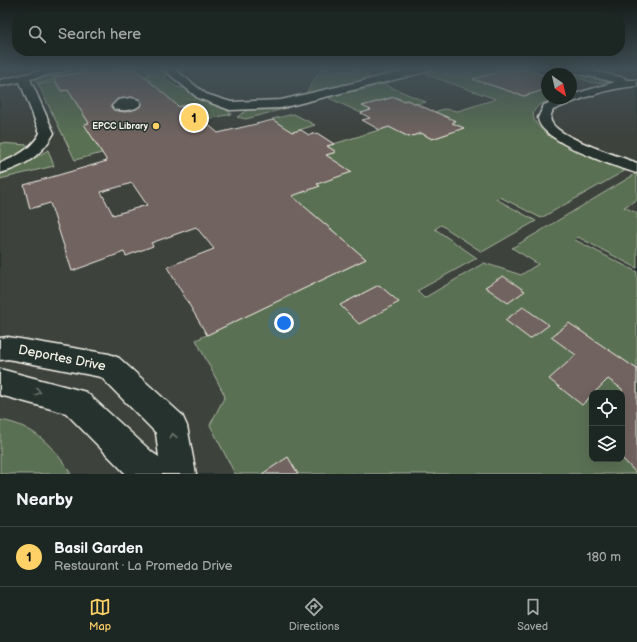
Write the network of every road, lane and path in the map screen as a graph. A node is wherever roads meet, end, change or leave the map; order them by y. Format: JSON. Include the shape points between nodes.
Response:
{"nodes":[{"id":1,"x":29,"y":91,"type":"edge"},
{"id":2,"x":196,"y":91,"type":"edge"},
{"id":3,"x":334,"y":91,"type":"edge"},
{"id":4,"x":590,"y":91,"type":"edge"},
{"id":5,"x":0,"y":168,"type":"edge"},
{"id":6,"x":637,"y":168,"type":"edge"},
{"id":7,"x":0,"y":349,"type":"edge"},
{"id":8,"x":0,"y":382,"type":"edge"},
{"id":9,"x":156,"y":474,"type":"edge"},
{"id":10,"x":179,"y":474,"type":"edge"}],
"edges":[{"from":1,"to":5,"type":"street","via":[[47,133],[42,144],[25,158]]},
{"from":2,"to":3,"type":"street","via":[[202,96],[230,106],[281,104]]},
{"from":4,"to":6,"type":"street","via":[[548,108],[544,119],[547,127],[572,144]]},
{"from":10,"to":7,"type":"street","name":"Deportes Drive","one_way":true,"via":[[171,426],[109,366],[8,348]]},
{"from":8,"to":9,"type":"street","one_way":true,"via":[[75,402],[141,466]]}]}
